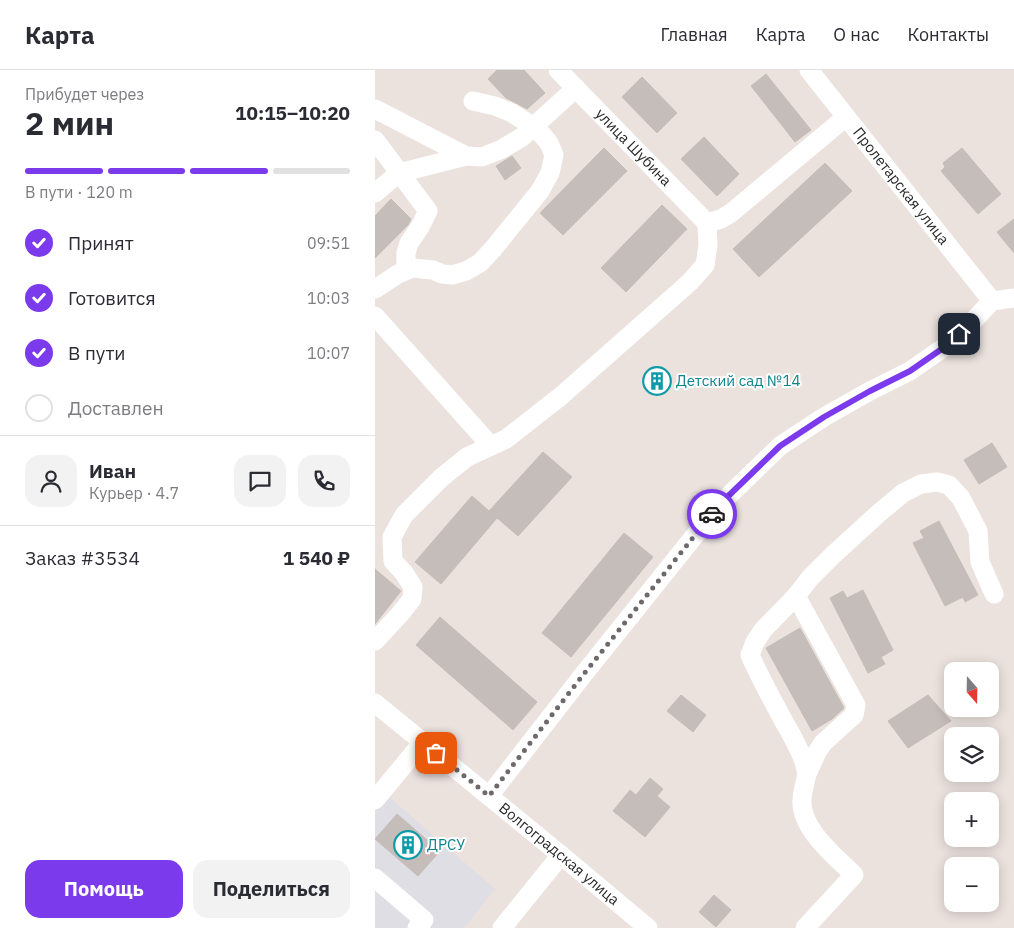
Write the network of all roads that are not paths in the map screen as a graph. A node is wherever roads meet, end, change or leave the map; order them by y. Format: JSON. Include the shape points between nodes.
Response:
{"nodes":[{"id":1,"x":558,"y":70,"type":"edge"},
{"id":2,"x":809,"y":70,"type":"edge"},
{"id":3,"x":576,"y":88,"type":"junction"},
{"id":4,"x":473,"y":101,"type":"dead end"},
{"id":5,"x":375,"y":109,"type":"edge"},
{"id":6,"x":846,"y":117,"type":"junction"},
{"id":7,"x":533,"y":127,"type":"junction"},
{"id":8,"x":375,"y":140,"type":"edge"},
{"id":9,"x":466,"y":156,"type":"junction"},
{"id":10,"x":399,"y":173,"type":"junction"},
{"id":11,"x":375,"y":193,"type":"edge"},
{"id":12,"x":707,"y":223,"type":"junction"},
{"id":13,"x":406,"y":270,"type":"junction"},
{"id":14,"x":375,"y":289,"type":"edge"},
{"id":15,"x":1014,"y":298,"type":"edge"},
{"id":16,"x":991,"y":301,"type":"junction"},
{"id":17,"x":375,"y":316,"type":"edge"},
{"id":18,"x":491,"y":446,"type":"junction"},
{"id":19,"x":994,"y":594,"type":"dead end"},
{"id":20,"x":796,"y":596,"type":"junction"},
{"id":21,"x":375,"y":641,"type":"edge"},
{"id":22,"x":375,"y":703,"type":"edge"},
{"id":23,"x":423,"y":743,"type":"junction"},
{"id":24,"x":807,"y":774,"type":"junction"},
{"id":25,"x":489,"y":796,"type":"junction"},
{"id":26,"x":375,"y":800,"type":"edge"},
{"id":27,"x":561,"y":855,"type":"junction"},
{"id":28,"x":375,"y":878,"type":"edge"},
{"id":29,"x":417,"y":928,"type":"edge"},
{"id":30,"x":502,"y":928,"type":"edge"},
{"id":31,"x":648,"y":928,"type":"edge"},
{"id":32,"x":805,"y":928,"type":"edge"}],
"edges":[{"from":1,"to":3,"type":"street","name":"улица Шубина"},
{"from":2,"to":6,"type":"street","name":"Пролетарская улица"},
{"from":3,"to":7,"type":"street"},
{"from":3,"to":12,"type":"street","name":"улица Шубина"},
{"from":4,"to":7,"type":"street","via":[[512,112]]},
{"from":5,"to":9,"type":"street"},
{"from":6,"to":12,"type":"street","via":[[731,213]]},
{"from":6,"to":16,"type":"street","name":"Пролетарская улица"},
{"from":7,"to":9,"type":"street","via":[[502,149],[482,157]]},
{"from":7,"to":13,"type":"street","via":[[549,143],[555,155],[550,173],[540,192],[493,249],[480,263],[452,275],[421,268]]},
{"from":8,"to":10,"type":"street"},
{"from":9,"to":10,"type":"street"},
{"from":10,"to":11,"type":"street"},
{"from":10,"to":13,"type":"street","via":[[428,211],[409,243]]},
{"from":12,"to":18,"type":"street","via":[[705,265],[690,282],[561,396],[506,439]]},
{"from":13,"to":14,"type":"street"},
{"from":15,"to":16,"type":"street"},
{"from":16,"to":25,"type":"street","via":[[946,346],[910,371],[824,417],[780,446],[720,504]]},
{"from":17,"to":18,"type":"street"},
{"from":18,"to":21,"type":"street","via":[[467,458],[441,478],[404,515],[392,536],[393,561],[413,587],[412,599]]},
{"from":19,"to":20,"type":"street","via":[[981,562],[977,531],[961,498],[949,485],[937,482],[921,484],[903,493],[833,555]]},
{"from":20,"to":24,"type":"street","via":[[763,630],[751,656],[799,750]]},
{"from":20,"to":24,"type":"street","via":[[856,705],[854,715],[819,747]]},
{"from":22,"to":23,"type":"street","name":"Волгоградская улица"},
{"from":23,"to":25,"type":"street","name":"Волгоградская улица"},
{"from":23,"to":26,"type":"street"},
{"from":24,"to":32,"type":"street","via":[[802,810],[812,832],[854,875]]},
{"from":25,"to":27,"type":"street","name":"Волгоградская улица"},
{"from":27,"to":30,"type":"street"},
{"from":27,"to":31,"type":"street","name":"Волгоградская улица"},
{"from":28,"to":29,"type":"street","via":[[424,920]]}]}
